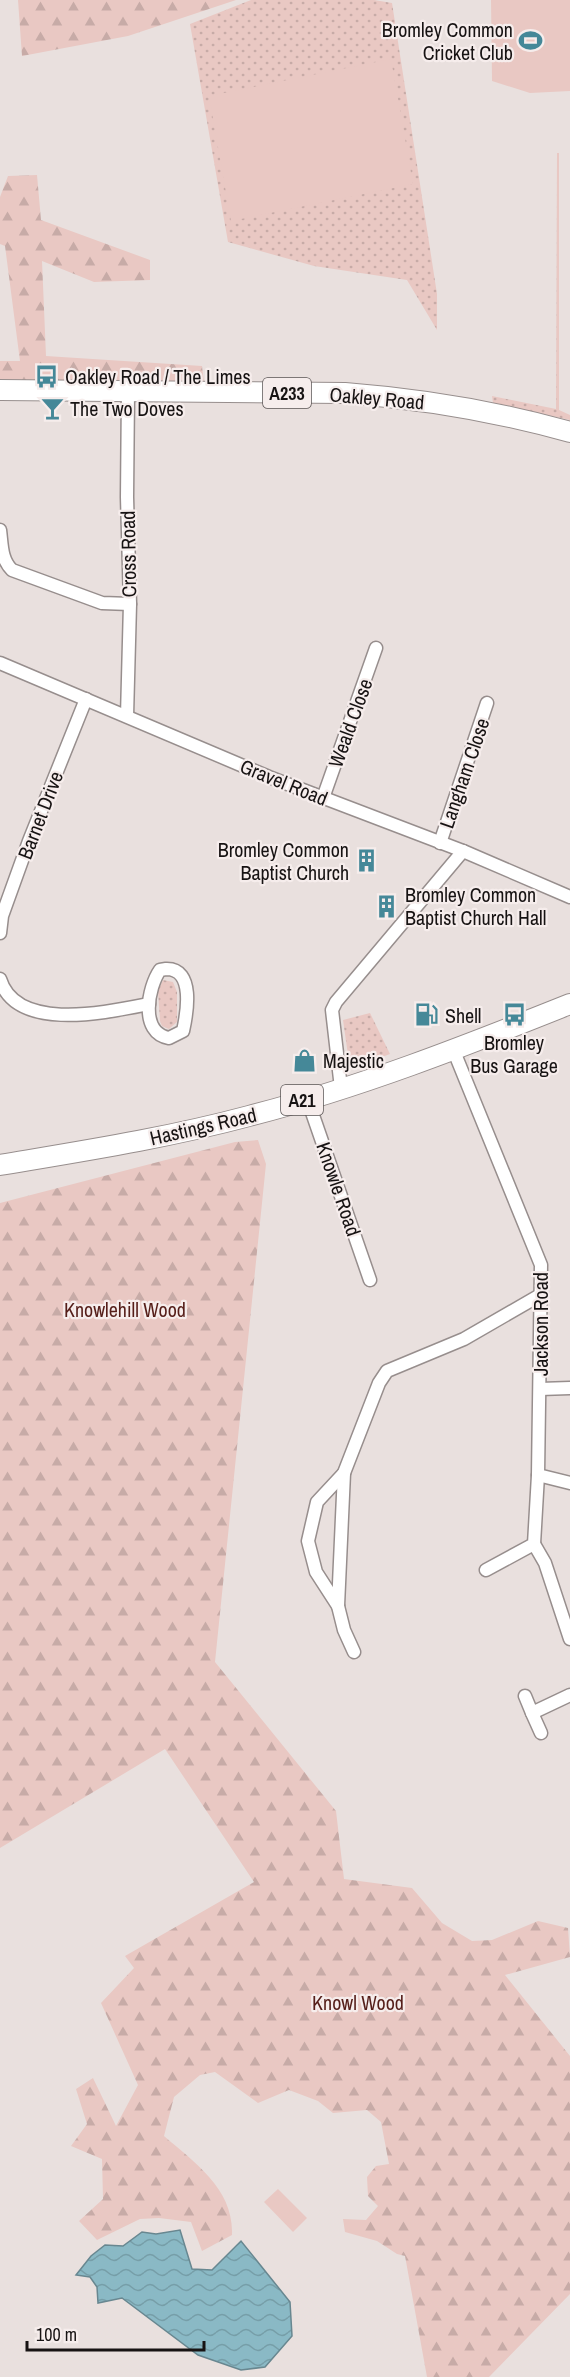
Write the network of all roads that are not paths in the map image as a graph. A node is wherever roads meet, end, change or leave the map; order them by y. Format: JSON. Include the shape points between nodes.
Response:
{"nodes":[{"id":1,"x":0,"y":390,"type":"edge"},
{"id":2,"x":128,"y":391,"type":"junction"},
{"id":3,"x":570,"y":432,"type":"edge"},
{"id":4,"x":0,"y":530,"type":"edge"},
{"id":5,"x":130,"y":604,"type":"junction"},
{"id":6,"x":376,"y":648,"type":"dead end"},
{"id":7,"x":0,"y":663,"type":"edge"},
{"id":8,"x":86,"y":699,"type":"junction"},
{"id":9,"x":487,"y":703,"type":"dead end"},
{"id":10,"x":127,"y":716,"type":"junction"},
{"id":11,"x":323,"y":798,"type":"junction"},
{"id":12,"x":441,"y":843,"type":"junction"},
{"id":13,"x":463,"y":852,"type":"junction"},
{"id":14,"x":570,"y":897,"type":"edge"},
{"id":15,"x":0,"y":933,"type":"edge"},
{"id":16,"x":0,"y":979,"type":"edge"},
{"id":17,"x":149,"y":1004,"type":"junction"},
{"id":18,"x":570,"y":1004,"type":"edge"},
{"id":19,"x":453,"y":1049,"type":"junction"},
{"id":20,"x":342,"y":1088,"type":"junction"},
{"id":21,"x":307,"y":1098,"type":"junction"},
{"id":22,"x":0,"y":1165,"type":"edge"},
{"id":23,"x":370,"y":1280,"type":"dead end"},
{"id":24,"x":542,"y":1294,"type":"junction"},
{"id":25,"x":570,"y":1388,"type":"edge"},
{"id":26,"x":540,"y":1389,"type":"junction"},
{"id":27,"x":344,"y":1473,"type":"junction"},
{"id":28,"x":538,"y":1475,"type":"junction"},
{"id":29,"x":570,"y":1483,"type":"edge"},
{"id":30,"x":534,"y":1544,"type":"junction"},
{"id":31,"x":486,"y":1570,"type":"dead end"},
{"id":32,"x":338,"y":1606,"type":"junction"},
{"id":33,"x":570,"y":1639,"type":"edge"},
{"id":34,"x":354,"y":1652,"type":"dead end"},
{"id":35,"x":570,"y":1695,"type":"edge"},
{"id":36,"x":525,"y":1696,"type":"dead end"},
{"id":37,"x":532,"y":1713,"type":"junction"},
{"id":38,"x":541,"y":1733,"type":"dead end"}],
"edges":[{"from":1,"to":2,"type":"main road","name":"Oakley Road","number":"A233"},
{"from":2,"to":3,"type":"main road","name":"Oakley Road","number":"A233","via":[[386,396],[487,412]]},
{"from":2,"to":5,"type":"street","name":"Cross Road"},
{"from":4,"to":5,"type":"street","via":[[3,554],[12,570],[102,603]]},
{"from":5,"to":10,"type":"street","name":"Cross Road"},
{"from":6,"to":11,"type":"street","name":"Weald Close"},
{"from":7,"to":8,"type":"street","name":"Gravel Road"},
{"from":8,"to":10,"type":"street","name":"Gravel Road"},
{"from":8,"to":15,"type":"street","name":"Barnet Drive","via":[[29,841],[2,916]]},
{"from":9,"to":12,"type":"street","name":"Langham Close"},
{"from":10,"to":11,"type":"street","name":"Gravel Road"},
{"from":11,"to":12,"type":"street","name":"Gravel Road"},
{"from":12,"to":13,"type":"street","name":"Gravel Road"},
{"from":13,"to":14,"type":"street","name":"Gravel Road"},
{"from":13,"to":20,"type":"street","via":[[332,1010]]},
{"from":16,"to":17,"type":"street","via":[[12,1001],[33,1011],[102,1014]]},
{"from":17,"to":17,"type":"street","via":[[156,1032],[169,1038],[183,1031],[185,985],[177,971],[160,970],[152,984]]},
{"from":18,"to":19,"type":"main road","name":"Hastings Road","number":"A21"},
{"from":19,"to":20,"type":"main road","name":"Hastings Road","number":"A21"},
{"from":19,"to":24,"type":"street","name":"Jackson Road","via":[[541,1265]]},
{"from":20,"to":21,"type":"main road","name":"Hastings Road","number":"A21"},
{"from":21,"to":22,"type":"main road","name":"Hastings Road","number":"A21","via":[[219,1124]]},
{"from":21,"to":23,"type":"street","name":"Knowle Road"},
{"from":24,"to":26,"type":"street","name":"Jackson Road"},
{"from":24,"to":27,"type":"street","via":[[464,1339],[387,1371]]},
{"from":25,"to":26,"type":"street"},
{"from":26,"to":28,"type":"street","name":"Jackson Road"},
{"from":27,"to":32,"type":"street"},
{"from":27,"to":32,"type":"street","via":[[317,1502],[308,1540],[316,1572]]},
{"from":28,"to":29,"type":"street"},
{"from":28,"to":30,"type":"street","name":"Jackson Road"},
{"from":30,"to":31,"type":"street"},
{"from":30,"to":33,"type":"street","via":[[545,1563]]},
{"from":32,"to":34,"type":"street"},
{"from":35,"to":37,"type":"street"},
{"from":36,"to":37,"type":"street"},
{"from":37,"to":38,"type":"street"}]}
